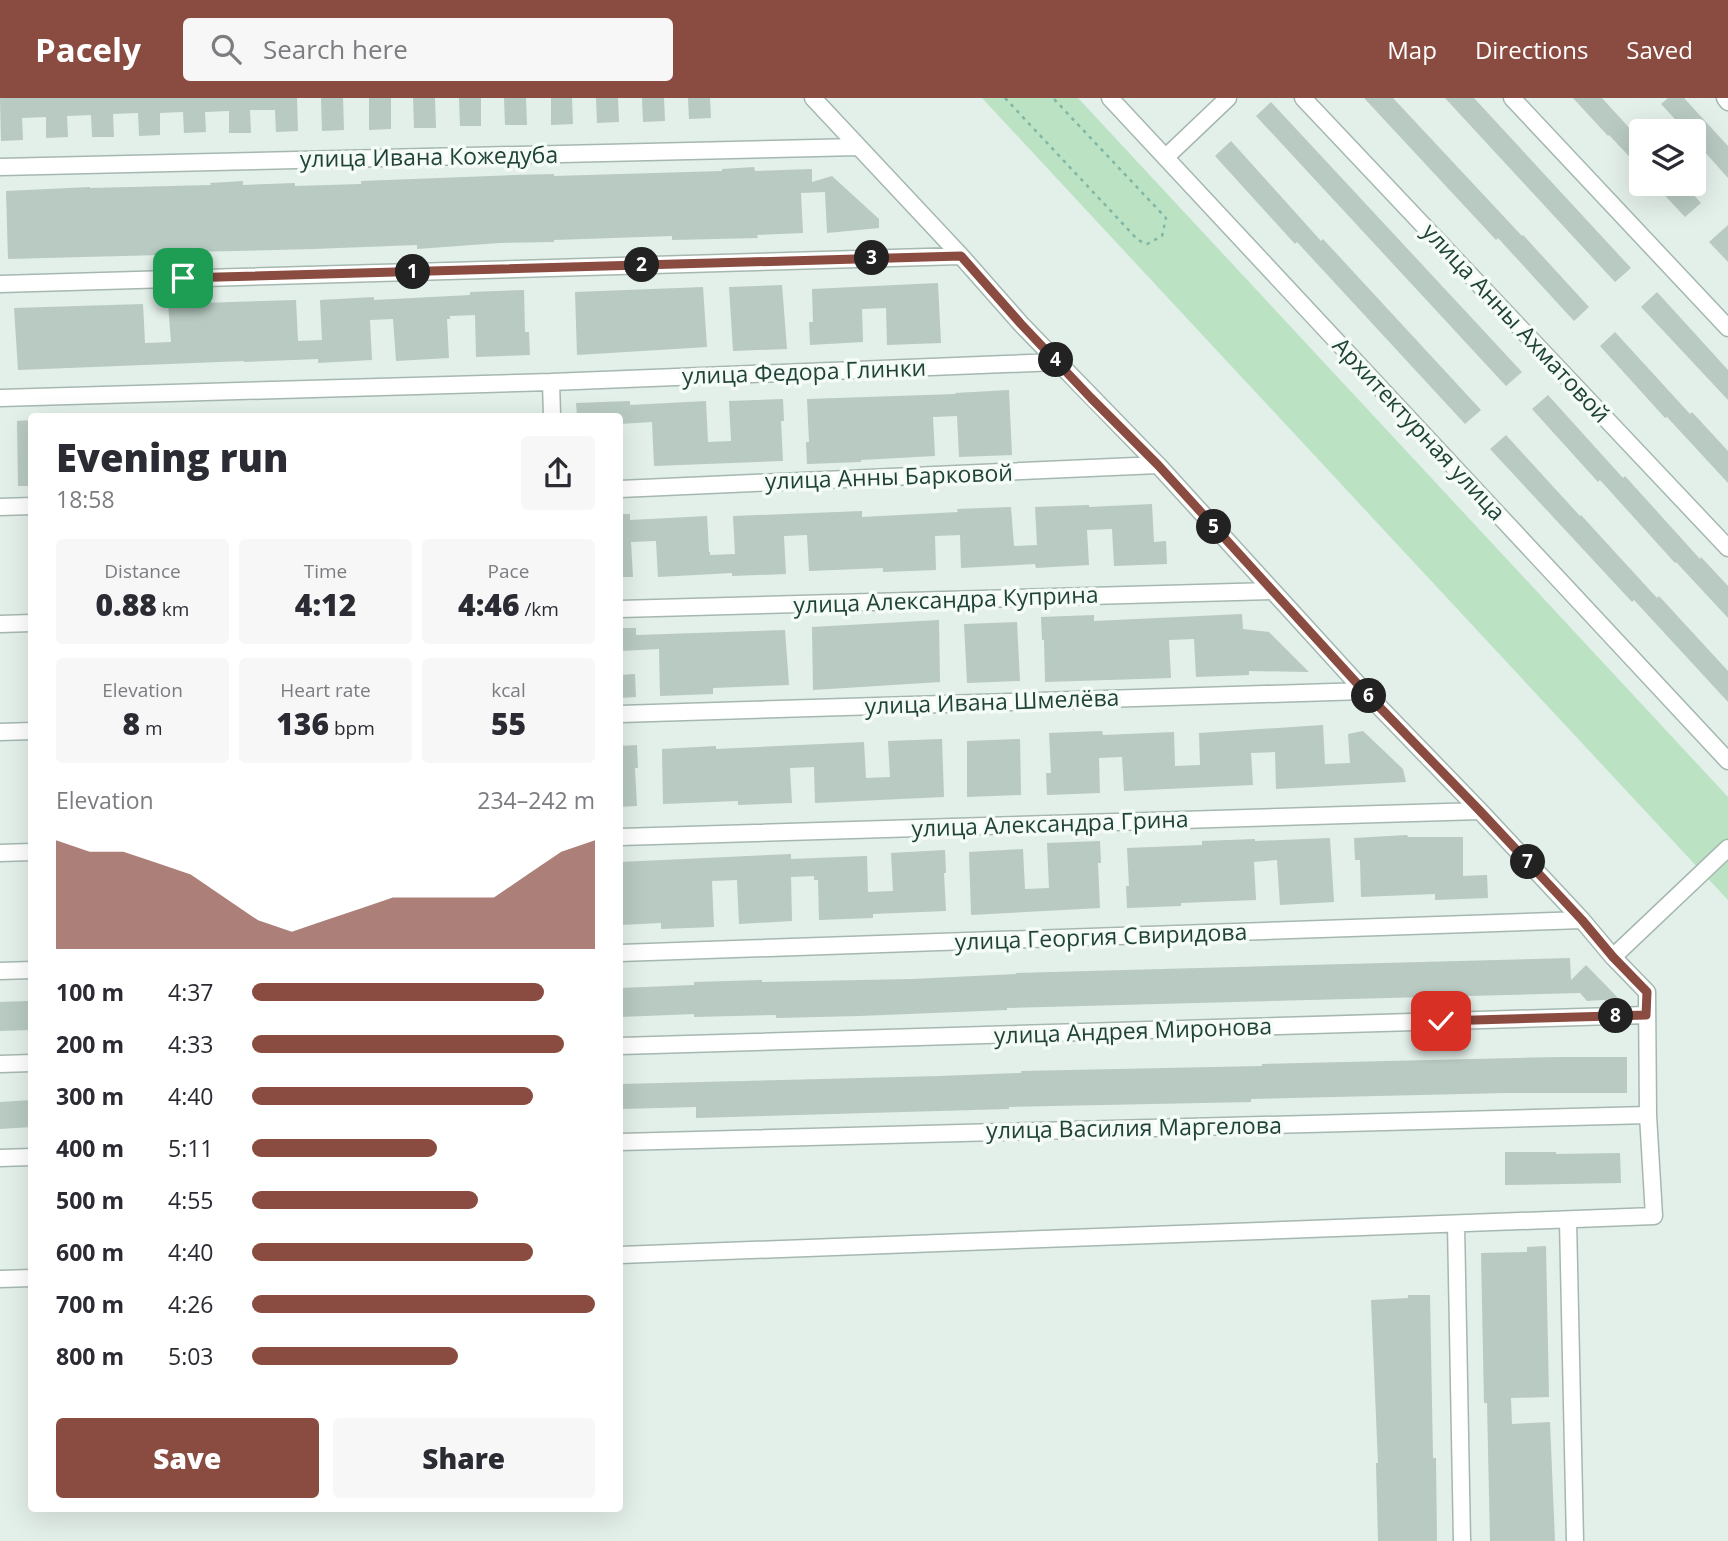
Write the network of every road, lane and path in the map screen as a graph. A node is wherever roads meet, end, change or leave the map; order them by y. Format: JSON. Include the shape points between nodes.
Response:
{"nodes":[{"id":1,"x":813,"y":98,"type":"edge"},
{"id":2,"x":1005,"y":98,"type":"edge"},
{"id":3,"x":1053,"y":98,"type":"edge"},
{"id":4,"x":1110,"y":98,"type":"edge"},
{"id":5,"x":1228,"y":98,"type":"edge"},
{"id":6,"x":1303,"y":98,"type":"edge"},
{"id":7,"x":1513,"y":98,"type":"edge"},
{"id":8,"x":858,"y":147,"type":"junction"},
{"id":9,"x":1166,"y":157,"type":"junction"},
{"id":10,"x":0,"y":167,"type":"edge"},
{"id":11,"x":961,"y":256,"type":"junction"},
{"id":12,"x":0,"y":284,"type":"edge"},
{"id":13,"x":1728,"y":328,"type":"edge"},
{"id":14,"x":1057,"y":362,"type":"junction"},
{"id":15,"x":551,"y":382,"type":"junction"},
{"id":16,"x":0,"y":398,"type":"edge"},
{"id":17,"x":552,"y":413,"type":"edge"},
{"id":18,"x":1158,"y":465,"type":"junction"},
{"id":19,"x":623,"y":489,"type":"edge"},
{"id":20,"x":28,"y":506,"type":"edge"},
{"id":21,"x":0,"y":507,"type":"edge"},
{"id":22,"x":1728,"y":548,"type":"edge"},
{"id":23,"x":1273,"y":591,"type":"junction"},
{"id":24,"x":623,"y":609,"type":"edge"},
{"id":25,"x":28,"y":623,"type":"edge"},
{"id":26,"x":0,"y":624,"type":"edge"},
{"id":27,"x":1364,"y":691,"type":"junction"},
{"id":28,"x":623,"y":714,"type":"edge"},
{"id":29,"x":28,"y":731,"type":"edge"},
{"id":30,"x":0,"y":732,"type":"edge"},
{"id":31,"x":1728,"y":761,"type":"edge"},
{"id":32,"x":1480,"y":811,"type":"junction"},
{"id":33,"x":623,"y":837,"type":"edge"},
{"id":34,"x":1728,"y":848,"type":"edge"},
{"id":35,"x":0,"y":852,"type":"edge"},
{"id":36,"x":28,"y":852,"type":"edge"},
{"id":37,"x":1582,"y":920,"type":"junction"},
{"id":38,"x":623,"y":953,"type":"edge"},
{"id":39,"x":1613,"y":957,"type":"junction"},
{"id":40,"x":28,"y":970,"type":"edge"},
{"id":41,"x":0,"y":971,"type":"edge"},
{"id":42,"x":1646,"y":1015,"type":"junction"},
{"id":43,"x":623,"y":1046,"type":"edge"},
{"id":44,"x":28,"y":1063,"type":"edge"},
{"id":45,"x":0,"y":1064,"type":"edge"},
{"id":46,"x":1648,"y":1115,"type":"junction"},
{"id":47,"x":623,"y":1142,"type":"edge"},
{"id":48,"x":28,"y":1157,"type":"edge"},
{"id":49,"x":0,"y":1158,"type":"edge"},
{"id":50,"x":1568,"y":1220,"type":"junction"},
{"id":51,"x":1455,"y":1224,"type":"junction"},
{"id":52,"x":623,"y":1255,"type":"edge"},
{"id":53,"x":28,"y":1278,"type":"edge"},
{"id":54,"x":0,"y":1279,"type":"edge"},
{"id":55,"x":1462,"y":1541,"type":"edge"},
{"id":56,"x":1575,"y":1541,"type":"edge"}],
"edges":[{"from":1,"to":8,"type":"street"},
{"from":2,"to":3,"type":"path","via":[[1138,240],[1147,244],[1162,236],[1166,218]]},
{"from":4,"to":9,"type":"street","name":"Архитектурная улица"},
{"from":5,"to":9,"type":"street"},
{"from":6,"to":22,"type":"street","name":"улица Анны Ахматовой"},
{"from":7,"to":13,"type":"street"},
{"from":8,"to":10,"type":"street","name":"улица Ивана Кожедуба"},
{"from":8,"to":11,"type":"street"},
{"from":9,"to":31,"type":"street","name":"Архитектурная улица"},
{"from":11,"to":12,"type":"street"},
{"from":11,"to":14,"type":"street"},
{"from":14,"to":15,"type":"street","name":"улица Федора Глинки"},
{"from":14,"to":18,"type":"street"},
{"from":15,"to":16,"type":"street","name":"улица Федора Глинки"},
{"from":15,"to":17,"type":"street"},
{"from":18,"to":19,"type":"street","name":"улица Анны Барковой"},
{"from":18,"to":23,"type":"street"},
{"from":20,"to":21,"type":"street"},
{"from":23,"to":24,"type":"street","name":"улица Александра Куприна"},
{"from":23,"to":27,"type":"street"},
{"from":25,"to":26,"type":"street"},
{"from":27,"to":28,"type":"street","name":"улица Ивана Шмелёва"},
{"from":27,"to":32,"type":"street"},
{"from":29,"to":30,"type":"street"},
{"from":32,"to":33,"type":"street","name":"улица Александра Грина"},
{"from":32,"to":37,"type":"street"},
{"from":34,"to":39,"type":"street"},
{"from":35,"to":36,"type":"street"},
{"from":37,"to":38,"type":"street","name":"улица Георгия Свиридова"},
{"from":37,"to":39,"type":"street"},
{"from":39,"to":42,"type":"street","via":[[1647,992]]},
{"from":40,"to":41,"type":"street"},
{"from":42,"to":43,"type":"street","name":"улица Андрея Миронова"},
{"from":42,"to":46,"type":"street"},
{"from":44,"to":45,"type":"street"},
{"from":46,"to":47,"type":"street","name":"улица Василия Маргелова"},
{"from":46,"to":50,"type":"street","via":[[1654,1216]]},
{"from":48,"to":49,"type":"street"},
{"from":50,"to":51,"type":"street"},
{"from":50,"to":56,"type":"street"},
{"from":51,"to":52,"type":"street"},
{"from":51,"to":55,"type":"street"},
{"from":53,"to":54,"type":"street"}]}
